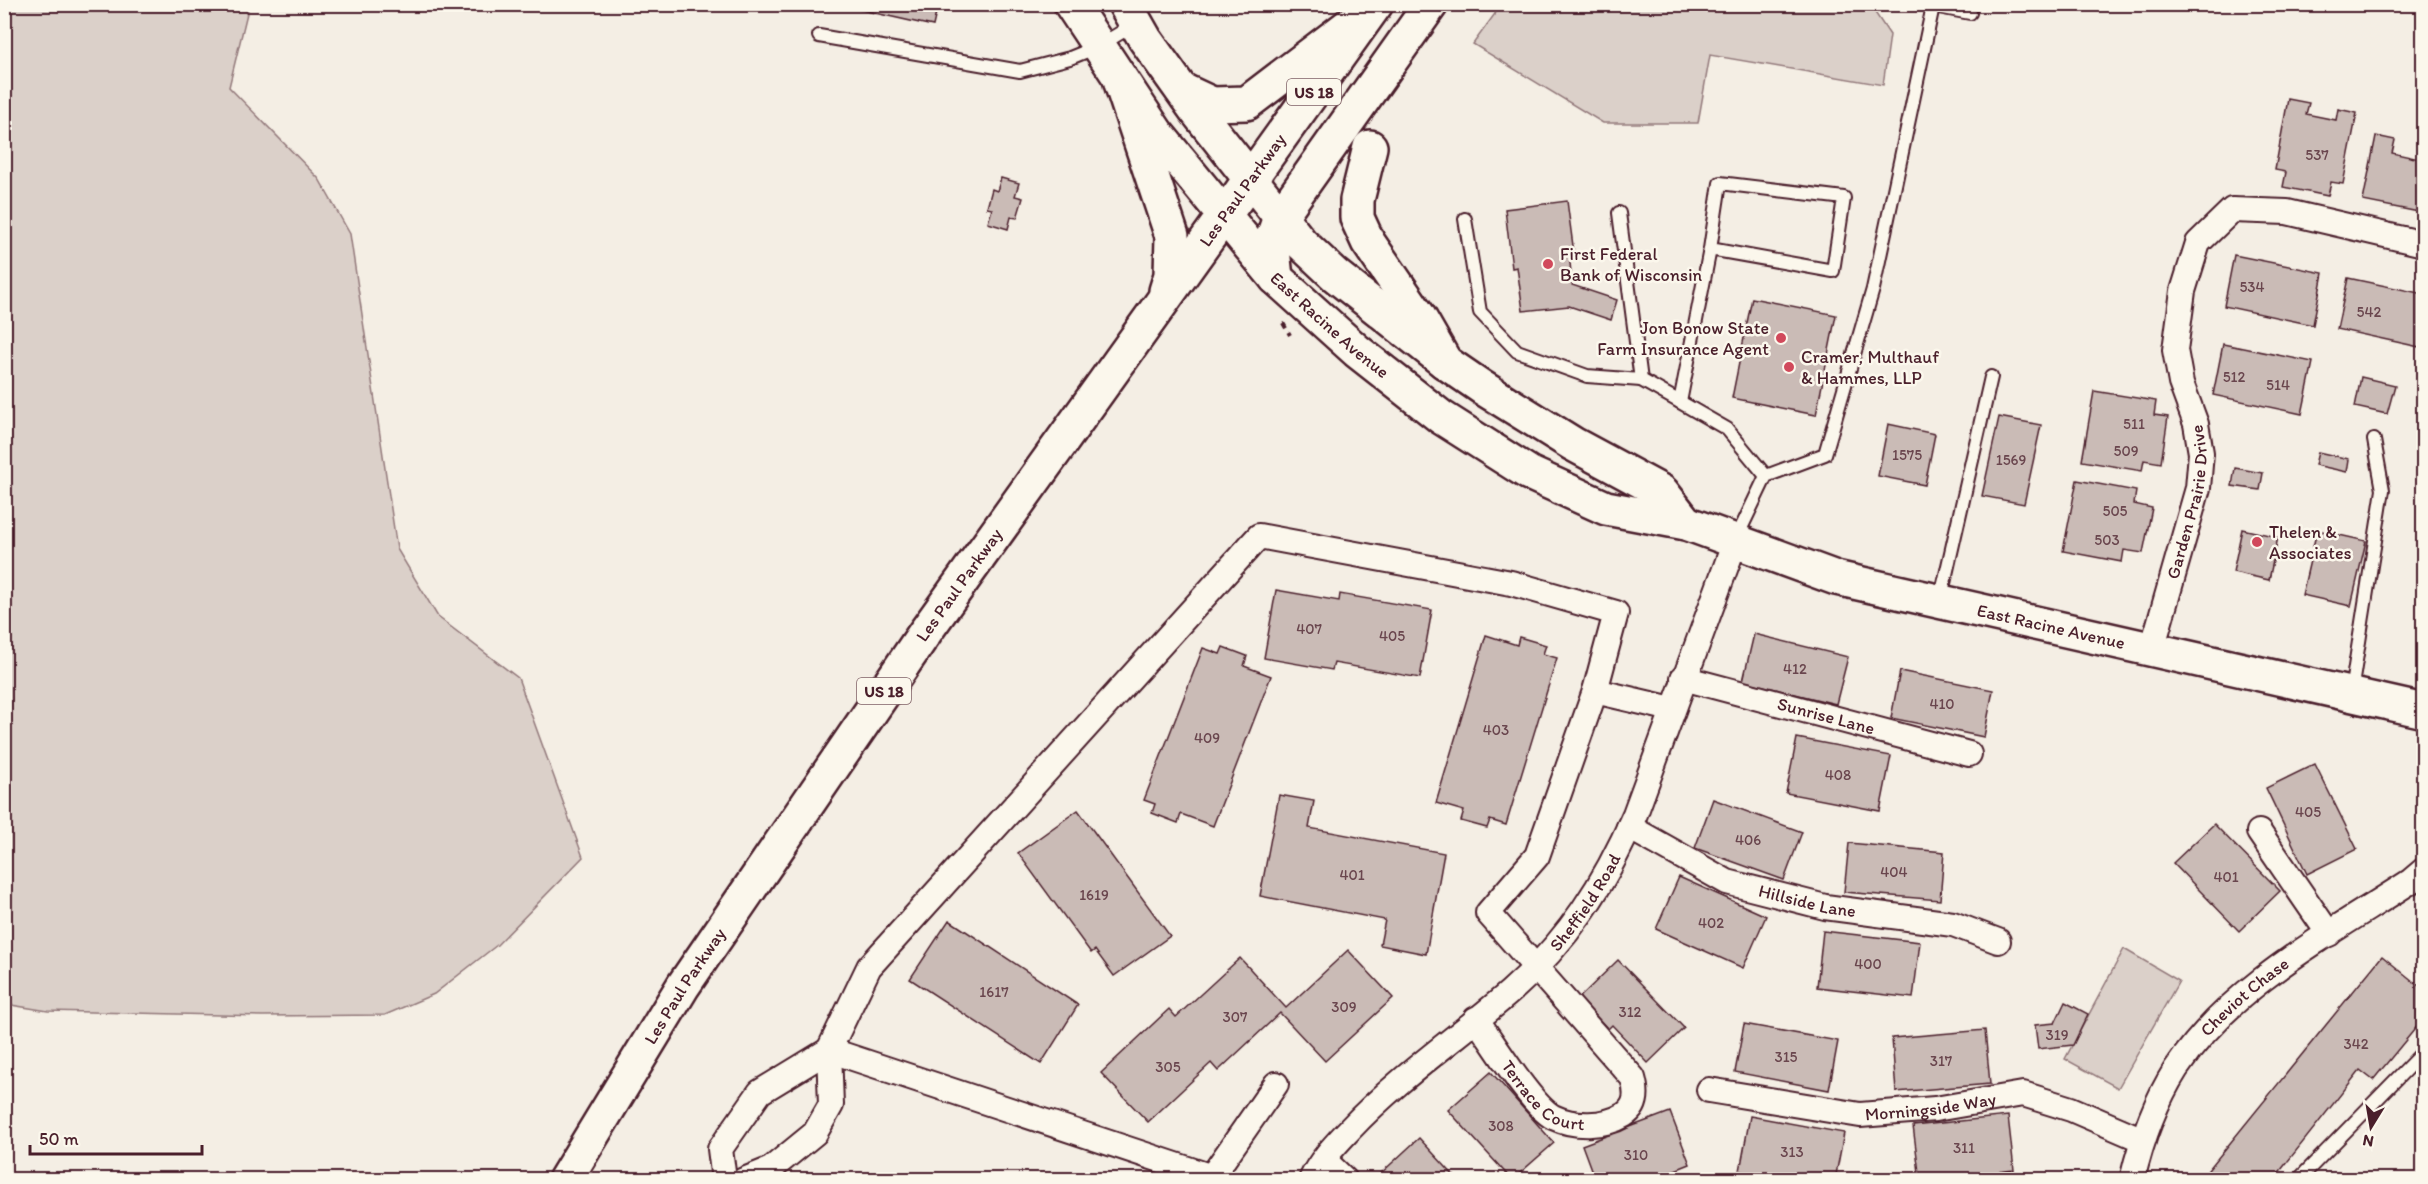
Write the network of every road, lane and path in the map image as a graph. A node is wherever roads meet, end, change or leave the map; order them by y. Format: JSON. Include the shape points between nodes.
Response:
{"nodes":[{"id":1,"x":1071,"y":4,"type":"edge"},
{"id":2,"x":1431,"y":4,"type":"edge"},
{"id":3,"x":1376,"y":5,"type":"edge"},
{"id":4,"x":1970,"y":13,"type":"dead end"},
{"id":5,"x":1130,"y":14,"type":"edge"},
{"id":6,"x":819,"y":36,"type":"dead end"},
{"id":7,"x":1097,"y":47,"type":"junction"},
{"id":8,"x":1121,"y":83,"type":"junction"},
{"id":9,"x":1182,"y":90,"type":"junction"},
{"id":10,"x":1370,"y":147,"type":"dead end"},
{"id":11,"x":1251,"y":180,"type":"junction"},
{"id":12,"x":1618,"y":213,"type":"dead end"},
{"id":13,"x":1224,"y":217,"type":"junction"},
{"id":14,"x":1281,"y":217,"type":"junction"},
{"id":15,"x":1465,"y":219,"type":"dead end"},
{"id":16,"x":2424,"y":244,"type":"edge"},
{"id":17,"x":1250,"y":247,"type":"junction"},
{"id":18,"x":1710,"y":249,"type":"junction"},
{"id":19,"x":1276,"y":278,"type":"junction"},
{"id":20,"x":1161,"y":305,"type":"junction"},
{"id":21,"x":1281,"y":320,"type":"dead end"},
{"id":22,"x":1290,"y":335,"type":"dead end"},
{"id":23,"x":1445,"y":362,"type":"junction"},
{"id":24,"x":1991,"y":377,"type":"dead end"},
{"id":25,"x":1641,"y":380,"type":"junction"},
{"id":26,"x":1680,"y":402,"type":"junction"},
{"id":27,"x":2374,"y":440,"type":"dead end"},
{"id":28,"x":1766,"y":476,"type":"junction"},
{"id":29,"x":1686,"y":523,"type":"junction"},
{"id":30,"x":1735,"y":542,"type":"junction"},
{"id":31,"x":1940,"y":602,"type":"junction"},
{"id":32,"x":2152,"y":649,"type":"junction"},
{"id":33,"x":1683,"y":678,"type":"junction"},
{"id":34,"x":1595,"y":691,"type":"junction"},
{"id":35,"x":2351,"y":692,"type":"junction"},
{"id":36,"x":1672,"y":709,"type":"junction"},
{"id":37,"x":2424,"y":711,"type":"edge"},
{"id":38,"x":1969,"y":754,"type":"dead end"},
{"id":39,"x":1629,"y":827,"type":"junction"},
{"id":40,"x":2259,"y":832,"type":"dead end"},
{"id":41,"x":2424,"y":870,"type":"edge"},
{"id":42,"x":2329,"y":934,"type":"junction"},
{"id":43,"x":1998,"y":941,"type":"dead end"},
{"id":44,"x":1534,"y":968,"type":"junction"},
{"id":45,"x":1476,"y":1019,"type":"junction"},
{"id":46,"x":829,"y":1050,"type":"junction"},
{"id":47,"x":2424,"y":1051,"type":"edge"},
{"id":48,"x":1276,"y":1084,"type":"dead end"},
{"id":49,"x":1709,"y":1090,"type":"dead end"},
{"id":50,"x":2143,"y":1140,"type":"junction"},
{"id":51,"x":1318,"y":1170,"type":"edge"},
{"id":52,"x":1216,"y":1178,"type":"edge"},
{"id":53,"x":565,"y":1179,"type":"edge"},
{"id":54,"x":724,"y":1179,"type":"edge"},
{"id":55,"x":744,"y":1179,"type":"edge"},
{"id":56,"x":1345,"y":1179,"type":"edge"},
{"id":57,"x":2132,"y":1179,"type":"edge"},
{"id":58,"x":2298,"y":1179,"type":"edge"}],
"edges":[{"from":1,"to":7,"type":"main road","name":"East Racine Avenue"},
{"from":2,"to":14,"type":"main road"},
{"from":3,"to":9,"type":"main road","via":[[1247,103],[1212,104]]},
{"from":3,"to":11,"type":"main road","name":"Les Paul Parkway","number":"US 18"},
{"from":4,"to":28,"type":"lane","via":[[1933,6],[1874,289],[1825,454]]},
{"from":5,"to":7,"type":"lane"},
{"from":5,"to":9,"type":"main road"},
{"from":6,"to":7,"type":"lane","via":[[1020,71],[1055,64]]},
{"from":7,"to":8,"type":"main road","name":"East Racine Avenue"},
{"from":8,"to":13,"type":"main road","name":"East Racine Avenue"},
{"from":8,"to":20,"type":"main road","via":[[1172,236],[1171,275]]},
{"from":9,"to":11,"type":"main road"},
{"from":10,"to":23,"type":"main road","via":[[1357,200],[1357,218],[1368,242]]},
{"from":11,"to":13,"type":"main road","name":"Les Paul Parkway","number":"US 18"},
{"from":11,"to":14,"type":"main road"},
{"from":11,"to":17,"type":"main road","via":[[1260,215]]},
{"from":12,"to":25,"type":"lane"},
{"from":13,"to":17,"type":"main road","name":"East Racine Avenue"},
{"from":13,"to":20,"type":"main road","name":"Les Paul Parkway","number":"US 18"},
{"from":14,"to":19,"type":"main road","via":[[1272,240]]},
{"from":14,"to":23,"type":"main road","via":[[1301,243],[1335,275]]},
{"from":15,"to":25,"type":"lane","via":[[1480,312],[1517,351],[1587,376]]},
{"from":16,"to":32,"type":"street","name":"Garden Prairie Drive","via":[[2287,212],[2232,210],[2198,243],[2183,291],[2175,350],[2181,383],[2196,424],[2200,453],[2198,488]]},
{"from":17,"to":19,"type":"main road","name":"East Racine Avenue"},
{"from":18,"to":18,"type":"lane","via":[[1833,271],[1844,198],[1720,183]]},
{"from":18,"to":26,"type":"lane"},
{"from":19,"to":29,"type":"main road","name":"East Racine Avenue","via":[[1357,351],[1442,417],[1529,473],[1606,508]]},
{"from":20,"to":53,"type":"main road","name":"Les Paul Parkway","number":"US 18","via":[[926,631],[683,986]]},
{"from":21,"to":22,"type":"path"},
{"from":23,"to":29,"type":"main road","via":[[1573,444],[1662,492]]},
{"from":24,"to":31,"type":"lane"},
{"from":25,"to":26,"type":"lane"},
{"from":26,"to":28,"type":"lane","via":[[1727,429]]},
{"from":27,"to":35,"type":"lane","via":[[2382,490]]},
{"from":28,"to":30,"type":"lane"},
{"from":29,"to":30,"type":"main road","name":"East Racine Avenue"},
{"from":30,"to":31,"type":"main road","name":"East Racine Avenue","via":[[1836,578]]},
{"from":30,"to":33,"type":"street","name":"Sheffield Road"},
{"from":31,"to":32,"type":"main road","name":"East Racine Avenue"},
{"from":32,"to":35,"type":"main road","name":"East Racine Avenue"},
{"from":33,"to":36,"type":"street","name":"Sheffield Road"},
{"from":33,"to":38,"type":"street","name":"Sunrise Lane"},
{"from":34,"to":36,"type":"street"},
{"from":34,"to":44,"type":"street","name":"Terrace Court","via":[[1537,856],[1488,913]]},
{"from":34,"to":46,"type":"street","via":[[1617,613],[1511,583],[1259,536],[869,967]]},
{"from":35,"to":37,"type":"main road","name":"East Racine Avenue"},
{"from":36,"to":39,"type":"street","name":"Sheffield Road"},
{"from":39,"to":43,"type":"street","name":"Hillside Lane","via":[[1727,882],[1826,907],[1953,924]]},
{"from":39,"to":44,"type":"street","name":"Sheffield Road","via":[[1585,911]]},
{"from":40,"to":42,"type":"street"},
{"from":41,"to":42,"type":"street","name":"Cheviot Chase"},
{"from":42,"to":50,"type":"street","name":"Cheviot Chase","via":[[2290,958],[2246,994],[2195,1044],[2161,1096]]},
{"from":44,"to":45,"type":"street","name":"Sheffield Road"},
{"from":44,"to":45,"type":"street","name":"Terrace Court","via":[[1633,1078],[1635,1104],[1626,1114],[1586,1125],[1552,1116],[1535,1100]]},
{"from":45,"to":51,"type":"street","name":"Sheffield Road","via":[[1371,1107]]},
{"from":46,"to":52,"type":"street"},
{"from":46,"to":54,"type":"street","via":[[760,1092],[720,1149]]},
{"from":46,"to":55,"type":"street","via":[[831,1105],[815,1133],[771,1169]]},
{"from":47,"to":58,"type":"lane"},
{"from":48,"to":52,"type":"street"},
{"from":49,"to":50,"type":"street","name":"Morningside Way","via":[[1860,1116],[2023,1094],[2071,1109]]},
{"from":50,"to":57,"type":"street","name":"Cheviot Chase"},
{"from":51,"to":56,"type":"street"}]}
